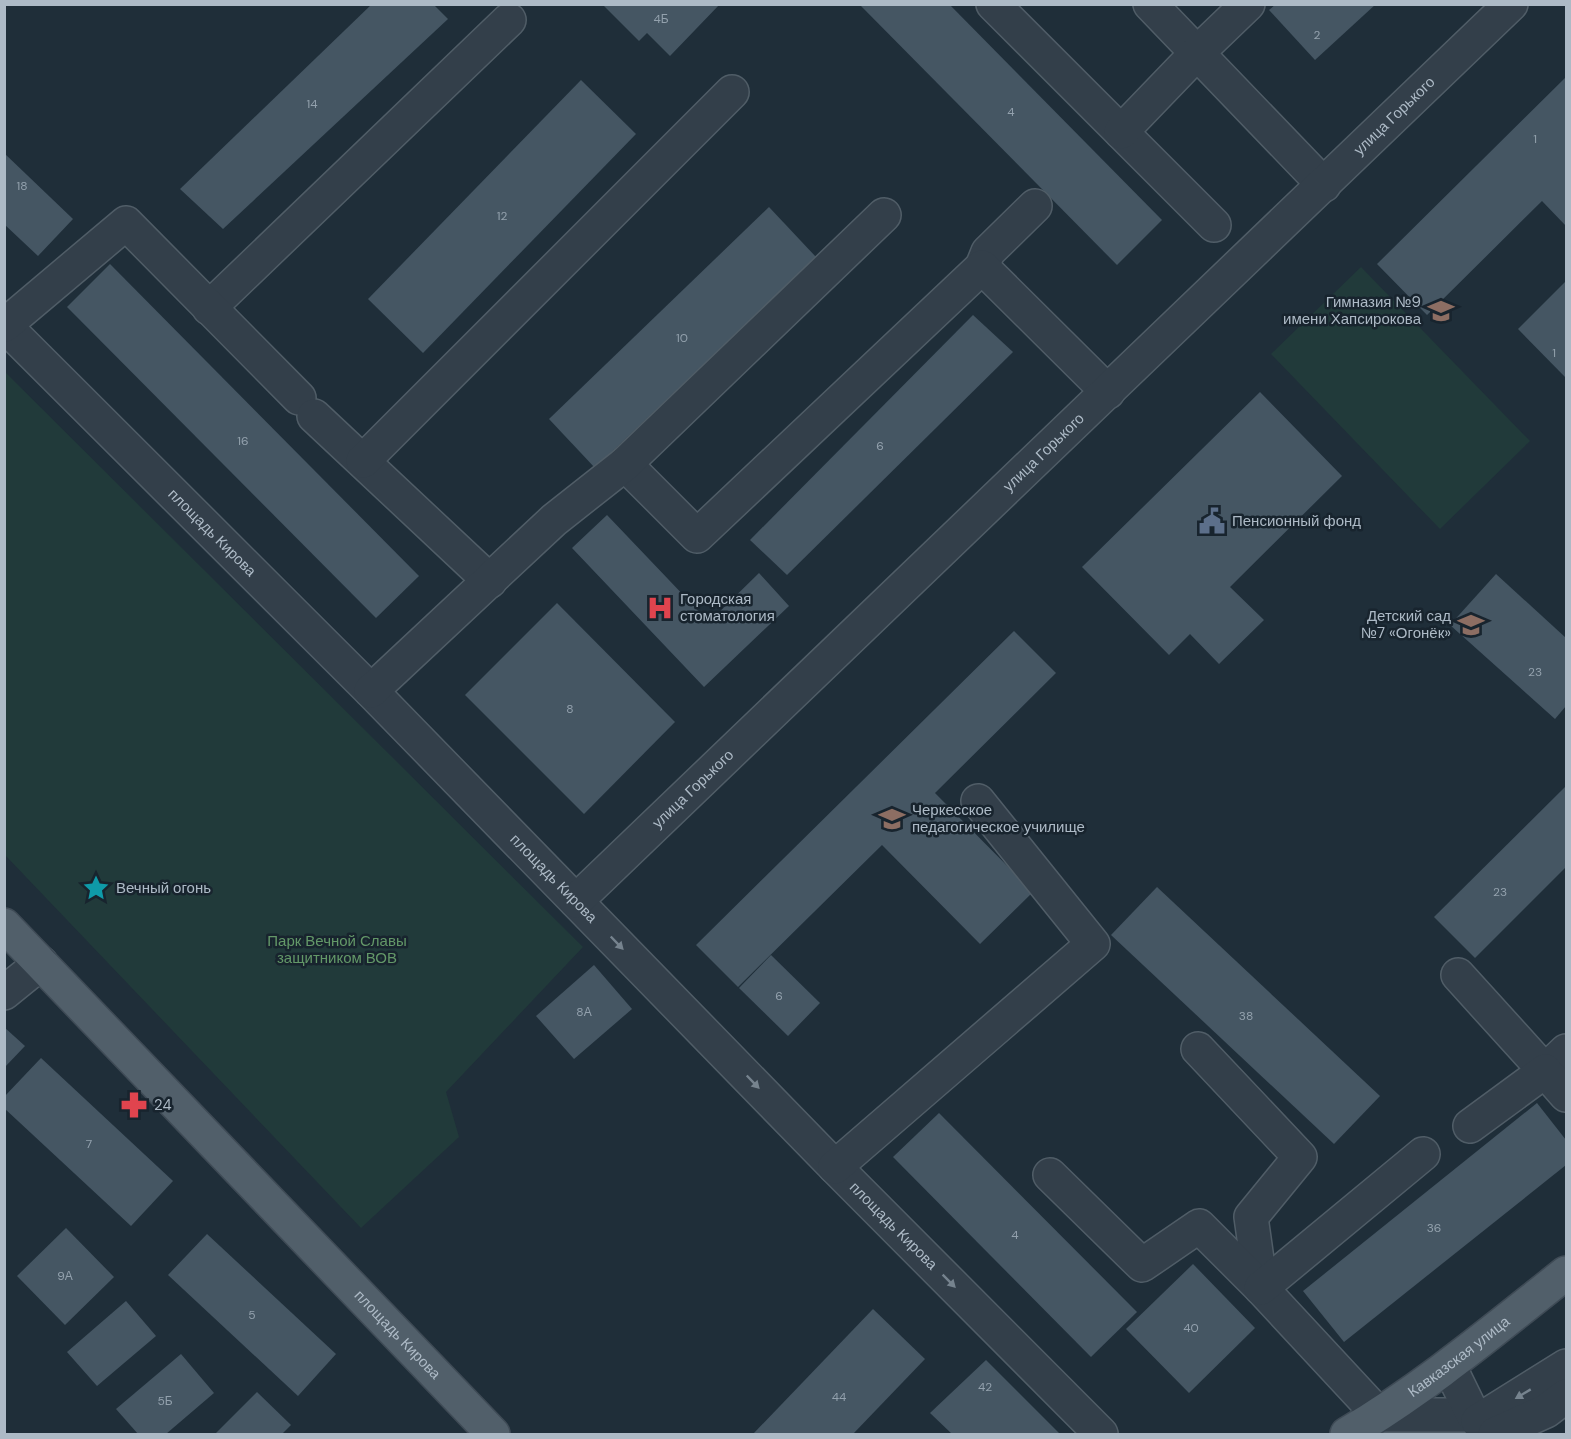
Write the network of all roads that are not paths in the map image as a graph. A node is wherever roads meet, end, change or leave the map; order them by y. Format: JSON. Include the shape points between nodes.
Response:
{"nodes":[{"id":1,"x":993,"y":4,"type":"edge"},
{"id":2,"x":1150,"y":4,"type":"edge"},
{"id":3,"x":1248,"y":4,"type":"edge"},
{"id":4,"x":1511,"y":4,"type":"edge"},
{"id":5,"x":509,"y":20,"type":"dead end"},
{"id":6,"x":1197,"y":53,"type":"junction"},
{"id":7,"x":732,"y":92,"type":"dead end"},
{"id":8,"x":1121,"y":132,"type":"junction"},
{"id":9,"x":1324,"y":185,"type":"junction"},
{"id":10,"x":1035,"y":206,"type":"dead end"},
{"id":11,"x":884,"y":215,"type":"dead end"},
{"id":12,"x":1214,"y":225,"type":"dead end"},
{"id":13,"x":982,"y":267,"type":"junction"},
{"id":14,"x":209,"y":308,"type":"junction"},
{"id":15,"x":5,"y":325,"type":"edge"},
{"id":16,"x":1108,"y":392,"type":"junction"},
{"id":17,"x":363,"y":461,"type":"junction"},
{"id":18,"x":625,"y":464,"type":"junction"},
{"id":19,"x":490,"y":581,"type":"junction"},
{"id":20,"x":370,"y":691,"type":"junction"},
{"id":21,"x":978,"y":801,"type":"dead end"},
{"id":22,"x":576,"y":901,"type":"junction"},
{"id":23,"x":4,"y":925,"type":"edge"},
{"id":24,"x":41,"y":963,"type":"junction"},
{"id":25,"x":1458,"y":975,"type":"dead end"},
{"id":26,"x":4,"y":993,"type":"edge"},
{"id":27,"x":1197,"y":1049,"type":"dead end"},
{"id":28,"x":1556,"y":1061,"type":"edge"},
{"id":29,"x":1566,"y":1095,"type":"edge"},
{"id":30,"x":1470,"y":1126,"type":"dead end"},
{"id":31,"x":1423,"y":1154,"type":"dead end"},
{"id":32,"x":835,"y":1167,"type":"junction"},
{"id":33,"x":1050,"y":1175,"type":"dead end"},
{"id":34,"x":1566,"y":1273,"type":"edge"},
{"id":35,"x":1261,"y":1288,"type":"junction"},
{"id":36,"x":1449,"y":1366,"type":"junction"},
{"id":37,"x":1566,"y":1366,"type":"edge"},
{"id":38,"x":1566,"y":1396,"type":"edge"},
{"id":39,"x":1379,"y":1415,"type":"junction"},
{"id":40,"x":1425,"y":1425,"type":"edge"},
{"id":41,"x":1484,"y":1426,"type":"edge"},
{"id":42,"x":493,"y":1434,"type":"edge"},
{"id":43,"x":1101,"y":1434,"type":"edge"},
{"id":44,"x":1347,"y":1434,"type":"edge"}],
"edges":[{"from":1,"to":8,"type":"street"},
{"from":2,"to":6,"type":"street"},
{"from":3,"to":6,"type":"street"},
{"from":4,"to":9,"type":"street","name":"улица Горького"},
{"from":5,"to":14,"type":"street"},
{"from":6,"to":8,"type":"street"},
{"from":6,"to":9,"type":"street"},
{"from":7,"to":17,"type":"street"},
{"from":8,"to":12,"type":"street"},
{"from":9,"to":16,"type":"street","name":"улица Горького"},
{"from":10,"to":13,"type":"street","via":[[988,252]]},
{"from":11,"to":18,"type":"street"},
{"from":13,"to":16,"type":"street"},
{"from":13,"to":18,"type":"street","via":[[697,536]]},
{"from":14,"to":15,"type":"street","via":[[126,223]]},
{"from":14,"to":17,"type":"street"},
{"from":15,"to":20,"type":"street","name":"площадь Кирова"},
{"from":16,"to":22,"type":"street","name":"улица Горького"},
{"from":17,"to":19,"type":"street"},
{"from":18,"to":19,"type":"street","via":[[554,520]]},
{"from":19,"to":20,"type":"street"},
{"from":20,"to":22,"type":"street","name":"площадь Кирова"},
{"from":21,"to":32,"type":"street","via":[[1093,944]]},
{"from":22,"to":32,"type":"street","name":"площадь Кирова","one_way":true},
{"from":23,"to":24,"type":"main road","name":"площадь Кирова"},
{"from":24,"to":26,"type":"street"},
{"from":24,"to":42,"type":"main road","name":"площадь Кирова"},
{"from":25,"to":28,"type":"street"},
{"from":27,"to":35,"type":"street","via":[[1300,1157],[1251,1217]]},
{"from":28,"to":29,"type":"street"},
{"from":28,"to":30,"type":"street"},
{"from":31,"to":35,"type":"street"},
{"from":32,"to":43,"type":"street","name":"площадь Кирова","one_way":true},
{"from":33,"to":35,"type":"street","via":[[1142,1265],[1199,1226]]},
{"from":34,"to":36,"type":"main road","name":"Кавказская улица"},
{"from":35,"to":39,"type":"street"},
{"from":36,"to":39,"type":"main road","name":"Кавказская улица"},
{"from":36,"to":40,"type":"street"},
{"from":36,"to":41,"type":"street"},
{"from":37,"to":41,"type":"street","one_way":true},
{"from":38,"to":41,"type":"street","via":[[1546,1411]]},
{"from":39,"to":40,"type":"street"},
{"from":39,"to":44,"type":"main road","name":"Кавказская улица"},
{"from":40,"to":41,"type":"street"}]}
